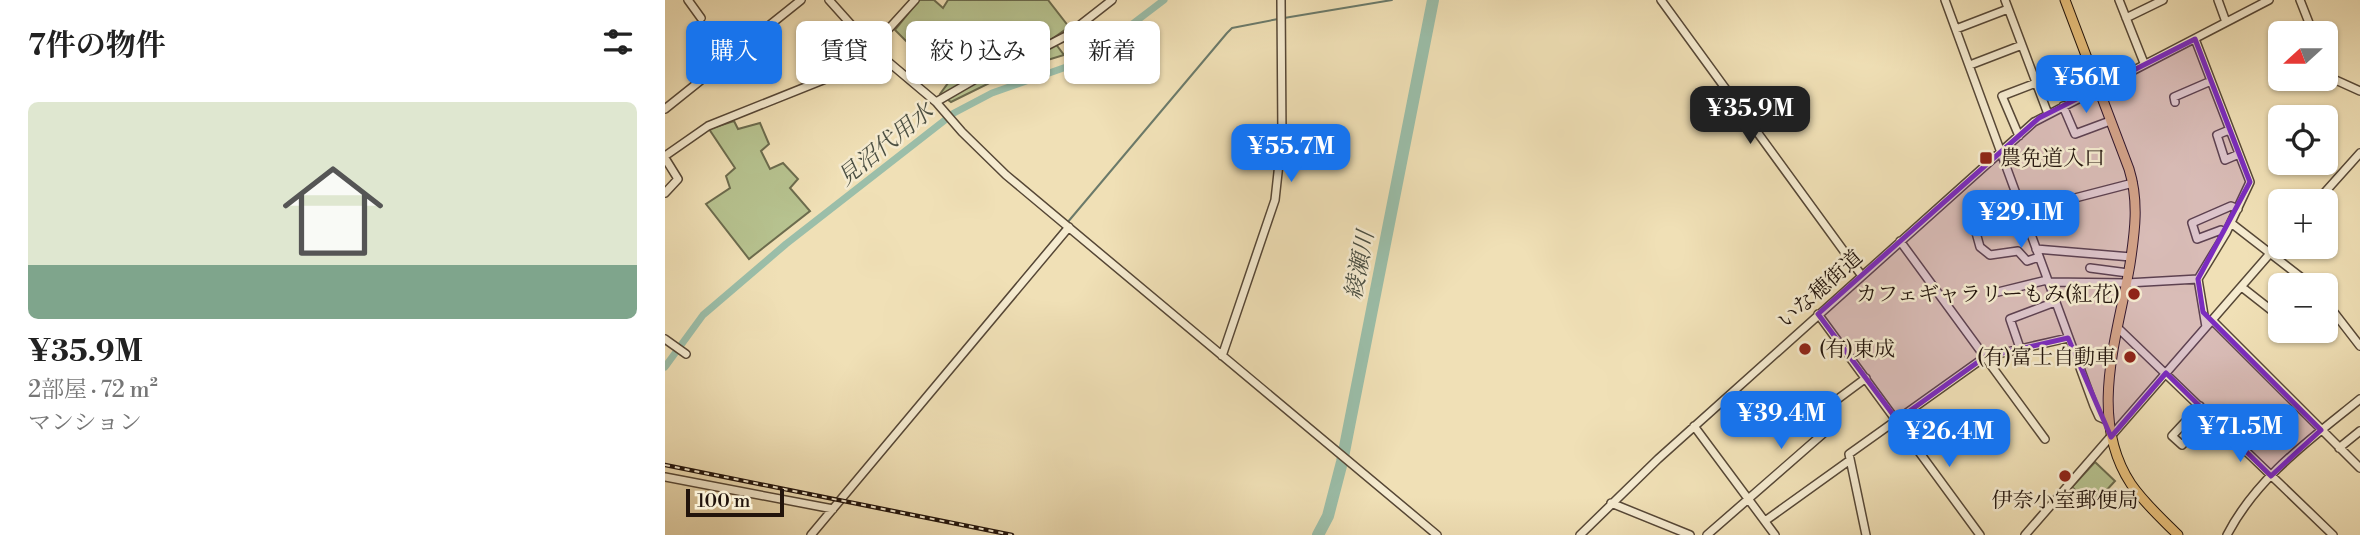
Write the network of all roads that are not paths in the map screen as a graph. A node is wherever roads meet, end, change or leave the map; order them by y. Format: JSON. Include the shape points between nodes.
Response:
{"nodes":[{"id":1,"x":688,"y":0,"type":"edge"},
{"id":2,"x":801,"y":0,"type":"edge"},
{"id":3,"x":829,"y":0,"type":"edge"},
{"id":4,"x":915,"y":0,"type":"edge"},
{"id":5,"x":1112,"y":0,"type":"edge"},
{"id":6,"x":1281,"y":0,"type":"edge"},
{"id":7,"x":1661,"y":0,"type":"edge"},
{"id":8,"x":1945,"y":0,"type":"edge"},
{"id":9,"x":2005,"y":0,"type":"edge"},
{"id":10,"x":2065,"y":0,"type":"edge"},
{"id":11,"x":2119,"y":0,"type":"edge"},
{"id":12,"x":2163,"y":0,"type":"edge"},
{"id":13,"x":2218,"y":0,"type":"edge"},
{"id":14,"x":2269,"y":0,"type":"edge"},
{"id":15,"x":2300,"y":0,"type":"edge"},
{"id":16,"x":2008,"y":9,"type":"junction"},
{"id":17,"x":701,"y":18,"type":"dead end"},
{"id":18,"x":2126,"y":18,"type":"junction"},
{"id":19,"x":848,"y":21,"type":"edge"},
{"id":20,"x":2308,"y":21,"type":"edge"},
{"id":21,"x":2226,"y":22,"type":"junction"},
{"id":22,"x":892,"y":27,"type":"edge"},
{"id":23,"x":1956,"y":29,"type":"junction"},
{"id":24,"x":2195,"y":38,"type":"junction"},
{"id":25,"x":2022,"y":45,"type":"junction"},
{"id":26,"x":2144,"y":63,"type":"junction"},
{"id":27,"x":892,"y":65,"type":"edge"},
{"id":28,"x":1970,"y":65,"type":"junction"},
{"id":29,"x":2211,"y":81,"type":"junction"},
{"id":30,"x":2338,"y":81,"type":"edge"},
{"id":31,"x":2036,"y":83,"type":"junction"},
{"id":32,"x":815,"y":84,"type":"edge"},
{"id":33,"x":2098,"y":88,"type":"junction"},
{"id":34,"x":2360,"y":91,"type":"edge"},
{"id":35,"x":936,"y":102,"type":"junction"},
{"id":36,"x":2175,"y":102,"type":"dead end"},
{"id":37,"x":2063,"y":106,"type":"junction"},
{"id":38,"x":665,"y":109,"type":"edge"},
{"id":39,"x":2047,"y":114,"type":"junction"},
{"id":40,"x":2110,"y":121,"type":"junction"},
{"id":41,"x":2229,"y":130,"type":"junction"},
{"id":42,"x":2019,"y":136,"type":"junction"},
{"id":43,"x":2000,"y":152,"type":"junction"},
{"id":44,"x":2360,"y":153,"type":"edge"},
{"id":45,"x":2239,"y":155,"type":"junction"},
{"id":46,"x":665,"y":157,"type":"edge"},
{"id":47,"x":2133,"y":183,"type":"junction"},
{"id":48,"x":2328,"y":189,"type":"edge"},
{"id":49,"x":665,"y":193,"type":"edge"},
{"id":50,"x":2048,"y":205,"type":"dead end"},
{"id":51,"x":2238,"y":209,"type":"junction"},
{"id":52,"x":2231,"y":223,"type":"junction"},
{"id":53,"x":1069,"y":227,"type":"junction"},
{"id":54,"x":1975,"y":229,"type":"dead end"},
{"id":55,"x":2226,"y":233,"type":"junction"},
{"id":56,"x":1900,"y":241,"type":"junction"},
{"id":57,"x":2268,"y":251,"type":"edge"},
{"id":58,"x":2037,"y":253,"type":"junction"},
{"id":59,"x":2131,"y":257,"type":"junction"},
{"id":60,"x":2268,"y":257,"type":"edge"},
{"id":61,"x":2278,"y":259,"type":"edge"},
{"id":62,"x":2090,"y":268,"type":"dead end"},
{"id":63,"x":2296,"y":273,"type":"edge"},
{"id":64,"x":1861,"y":276,"type":"junction"},
{"id":65,"x":2127,"y":278,"type":"junction"},
{"id":66,"x":2198,"y":279,"type":"junction"},
{"id":67,"x":2047,"y":281,"type":"junction"},
{"id":68,"x":2243,"y":288,"type":"junction"},
{"id":69,"x":1998,"y":292,"type":"dead end"},
{"id":70,"x":2055,"y":302,"type":"junction"},
{"id":71,"x":2268,"y":308,"type":"edge"},
{"id":72,"x":1818,"y":314,"type":"junction"},
{"id":73,"x":2338,"y":317,"type":"edge"},
{"id":74,"x":2209,"y":323,"type":"junction"},
{"id":75,"x":2118,"y":328,"type":"junction"},
{"id":76,"x":2069,"y":338,"type":"junction"},
{"id":77,"x":668,"y":342,"type":"edge"},
{"id":78,"x":2360,"y":345,"type":"edge"},
{"id":79,"x":2020,"y":348,"type":"junction"},
{"id":80,"x":683,"y":352,"type":"dead end"},
{"id":81,"x":1222,"y":356,"type":"junction"},
{"id":82,"x":1985,"y":357,"type":"junction"},
{"id":83,"x":2166,"y":373,"type":"junction"},
{"id":84,"x":1866,"y":378,"type":"junction"},
{"id":85,"x":2357,"y":402,"type":"edge"},
{"id":86,"x":2200,"y":406,"type":"junction"},
{"id":87,"x":1823,"y":410,"type":"dead end"},
{"id":88,"x":2360,"y":412,"type":"edge"},
{"id":89,"x":2210,"y":415,"type":"junction"},
{"id":90,"x":1897,"y":420,"type":"junction"},
{"id":91,"x":2108,"y":421,"type":"junction"},
{"id":92,"x":1833,"y":425,"type":"dead end"},
{"id":93,"x":1694,"y":426,"type":"junction"},
{"id":94,"x":2321,"y":430,"type":"junction"},
{"id":95,"x":2360,"y":431,"type":"edge"},
{"id":96,"x":2111,"y":437,"type":"junction"},
{"id":97,"x":2045,"y":439,"type":"dead end"},
{"id":98,"x":2339,"y":448,"type":"junction"},
{"id":99,"x":1850,"y":460,"type":"junction"},
{"id":100,"x":2360,"y":468,"type":"edge"},
{"id":101,"x":2271,"y":476,"type":"junction"},
{"id":102,"x":665,"y":477,"type":"edge"},
{"id":103,"x":1747,"y":499,"type":"junction"},
{"id":104,"x":1611,"y":503,"type":"junction"},
{"id":105,"x":833,"y":509,"type":"junction"},
{"id":106,"x":1765,"y":521,"type":"junction"},
{"id":107,"x":811,"y":535,"type":"edge"},
{"id":108,"x":1437,"y":535,"type":"edge"},
{"id":109,"x":1580,"y":535,"type":"edge"},
{"id":110,"x":1690,"y":535,"type":"edge"},
{"id":111,"x":1707,"y":535,"type":"edge"},
{"id":112,"x":1775,"y":535,"type":"edge"},
{"id":113,"x":1866,"y":535,"type":"edge"},
{"id":114,"x":1980,"y":535,"type":"edge"},
{"id":115,"x":2025,"y":535,"type":"edge"},
{"id":116,"x":2177,"y":535,"type":"edge"},
{"id":117,"x":2227,"y":535,"type":"edge"},
{"id":118,"x":2333,"y":535,"type":"edge"}],
"edges":[{"from":1,"to":17,"type":"street"},
{"from":2,"to":38,"type":"street"},
{"from":3,"to":19,"type":"street"},
{"from":4,"to":22,"type":"street"},
{"from":5,"to":35,"type":"street","via":[[1066,36],[1012,58]]},
{"from":6,"to":81,"type":"street","via":[[1282,136],[1275,200]]},
{"from":7,"to":64,"type":"street"},
{"from":8,"to":23,"type":"street"},
{"from":9,"to":16,"type":"street"},
{"from":10,"to":33,"type":"main road"},
{"from":11,"to":18,"type":"street"},
{"from":12,"to":18,"type":"street"},
{"from":13,"to":21,"type":"street"},
{"from":14,"to":21,"type":"street","name":"いな穂街道"},
{"from":15,"to":20,"type":"street"},
{"from":16,"to":23,"type":"street"},
{"from":16,"to":25,"type":"street"},
{"from":18,"to":26,"type":"street"},
{"from":21,"to":24,"type":"street","name":"いな穂街道"},
{"from":23,"to":28,"type":"street"},
{"from":24,"to":26,"type":"street","name":"いな穂街道"},
{"from":24,"to":29,"type":"street"},
{"from":25,"to":28,"type":"street"},
{"from":25,"to":31,"type":"street"},
{"from":26,"to":33,"type":"street","name":"いな穂街道"},
{"from":27,"to":35,"type":"street"},
{"from":28,"to":43,"type":"street"},
{"from":29,"to":36,"type":"street","via":[[2174,97]]},
{"from":29,"to":41,"type":"street"},
{"from":30,"to":34,"type":"street"},
{"from":31,"to":39,"type":"street"},
{"from":31,"to":42,"type":"street","via":[[2003,96]]},
{"from":32,"to":46,"type":"street","via":[[708,126]]},
{"from":33,"to":37,"type":"street","name":"いな穂街道"},
{"from":33,"to":40,"type":"main road"},
{"from":35,"to":53,"type":"street","via":[[1006,175]]},
{"from":37,"to":39,"type":"street","name":"いな穂街道"},
{"from":37,"to":40,"type":"street","via":[[2075,134]]},
{"from":39,"to":42,"type":"street","name":"いな穂街道"},
{"from":40,"to":47,"type":"main road"},
{"from":41,"to":45,"type":"street"},
{"from":41,"to":45,"type":"street","via":[[2217,135],[2225,160]]},
{"from":42,"to":43,"type":"street","name":"いな穂街道"},
{"from":43,"to":56,"type":"street","name":"いな穂街道"},
{"from":43,"to":58,"type":"street"},
{"from":44,"to":48,"type":"street"},
{"from":45,"to":51,"type":"street","via":[[2250,182]]},
{"from":46,"to":49,"type":"street","via":[[678,179]]},
{"from":47,"to":50,"type":"street"},
{"from":47,"to":59,"type":"main road","via":[[2136,208]]},
{"from":51,"to":52,"type":"street"},
{"from":51,"to":55,"type":"street","via":[[2231,206],[2192,223],[2197,239],[2221,230]]},
{"from":52,"to":55,"type":"street"},
{"from":52,"to":57,"type":"street"},
{"from":53,"to":81,"type":"street"},
{"from":53,"to":105,"type":"street"},
{"from":54,"to":58,"type":"street","via":[[1980,247],[1990,255],[2018,251],[2027,261]]},
{"from":55,"to":66,"type":"street"},
{"from":56,"to":64,"type":"street","name":"いな穂街道"},
{"from":56,"to":82,"type":"street"},
{"from":58,"to":59,"type":"street"},
{"from":58,"to":67,"type":"street"},
{"from":59,"to":65,"type":"main road"},
{"from":60,"to":68,"type":"street"},
{"from":61,"to":63,"type":"street"},
{"from":62,"to":65,"type":"street"},
{"from":64,"to":72,"type":"street","name":"いな穂街道"},
{"from":65,"to":66,"type":"street"},
{"from":65,"to":67,"type":"street"},
{"from":65,"to":75,"type":"main road"},
{"from":66,"to":74,"type":"street"},
{"from":67,"to":69,"type":"street"},
{"from":67,"to":70,"type":"street"},
{"from":68,"to":71,"type":"street"},
{"from":68,"to":74,"type":"street"},
{"from":70,"to":76,"type":"street"},
{"from":70,"to":79,"type":"street","via":[[2010,319]]},
{"from":72,"to":84,"type":"street"},
{"from":72,"to":93,"type":"street","name":"いな穂街道"},
{"from":73,"to":78,"type":"street"},
{"from":74,"to":83,"type":"street"},
{"from":74,"to":94,"type":"street"},
{"from":75,"to":83,"type":"street"},
{"from":75,"to":91,"type":"main road","via":[[2107,396]]},
{"from":76,"to":79,"type":"street"},
{"from":76,"to":91,"type":"street","via":[[2099,417]]},
{"from":77,"to":80,"type":"street"},
{"from":79,"to":82,"type":"street"},
{"from":81,"to":108,"type":"street"},
{"from":82,"to":90,"type":"street"},
{"from":82,"to":97,"type":"street"},
{"from":83,"to":86,"type":"street"},
{"from":83,"to":96,"type":"street"},
{"from":84,"to":87,"type":"street"},
{"from":84,"to":90,"type":"street"},
{"from":85,"to":88,"type":"street"},
{"from":85,"to":94,"type":"street"},
{"from":86,"to":89,"type":"street"},
{"from":86,"to":89,"type":"street","via":[[2172,436],[2182,445]]},
{"from":89,"to":101,"type":"street"},
{"from":90,"to":99,"type":"street","via":[[1849,454]]},
{"from":90,"to":114,"type":"street"},
{"from":91,"to":96,"type":"main road"},
{"from":92,"to":103,"type":"street"},
{"from":93,"to":103,"type":"street"},
{"from":93,"to":104,"type":"street","name":"いな穂街道"},
{"from":94,"to":98,"type":"street"},
{"from":94,"to":101,"type":"street"},
{"from":95,"to":98,"type":"street"},
{"from":96,"to":115,"type":"street"},
{"from":96,"to":116,"type":"main road","via":[[2133,486]]},
{"from":98,"to":100,"type":"street"},
{"from":99,"to":106,"type":"street"},
{"from":99,"to":113,"type":"street"},
{"from":101,"to":117,"type":"street"},
{"from":101,"to":118,"type":"street"},
{"from":102,"to":105,"type":"street"},
{"from":103,"to":106,"type":"street"},
{"from":103,"to":111,"type":"street"},
{"from":104,"to":109,"type":"street","name":"いな穂街道"},
{"from":104,"to":110,"type":"street"},
{"from":105,"to":107,"type":"street"},
{"from":106,"to":112,"type":"street"}]}
